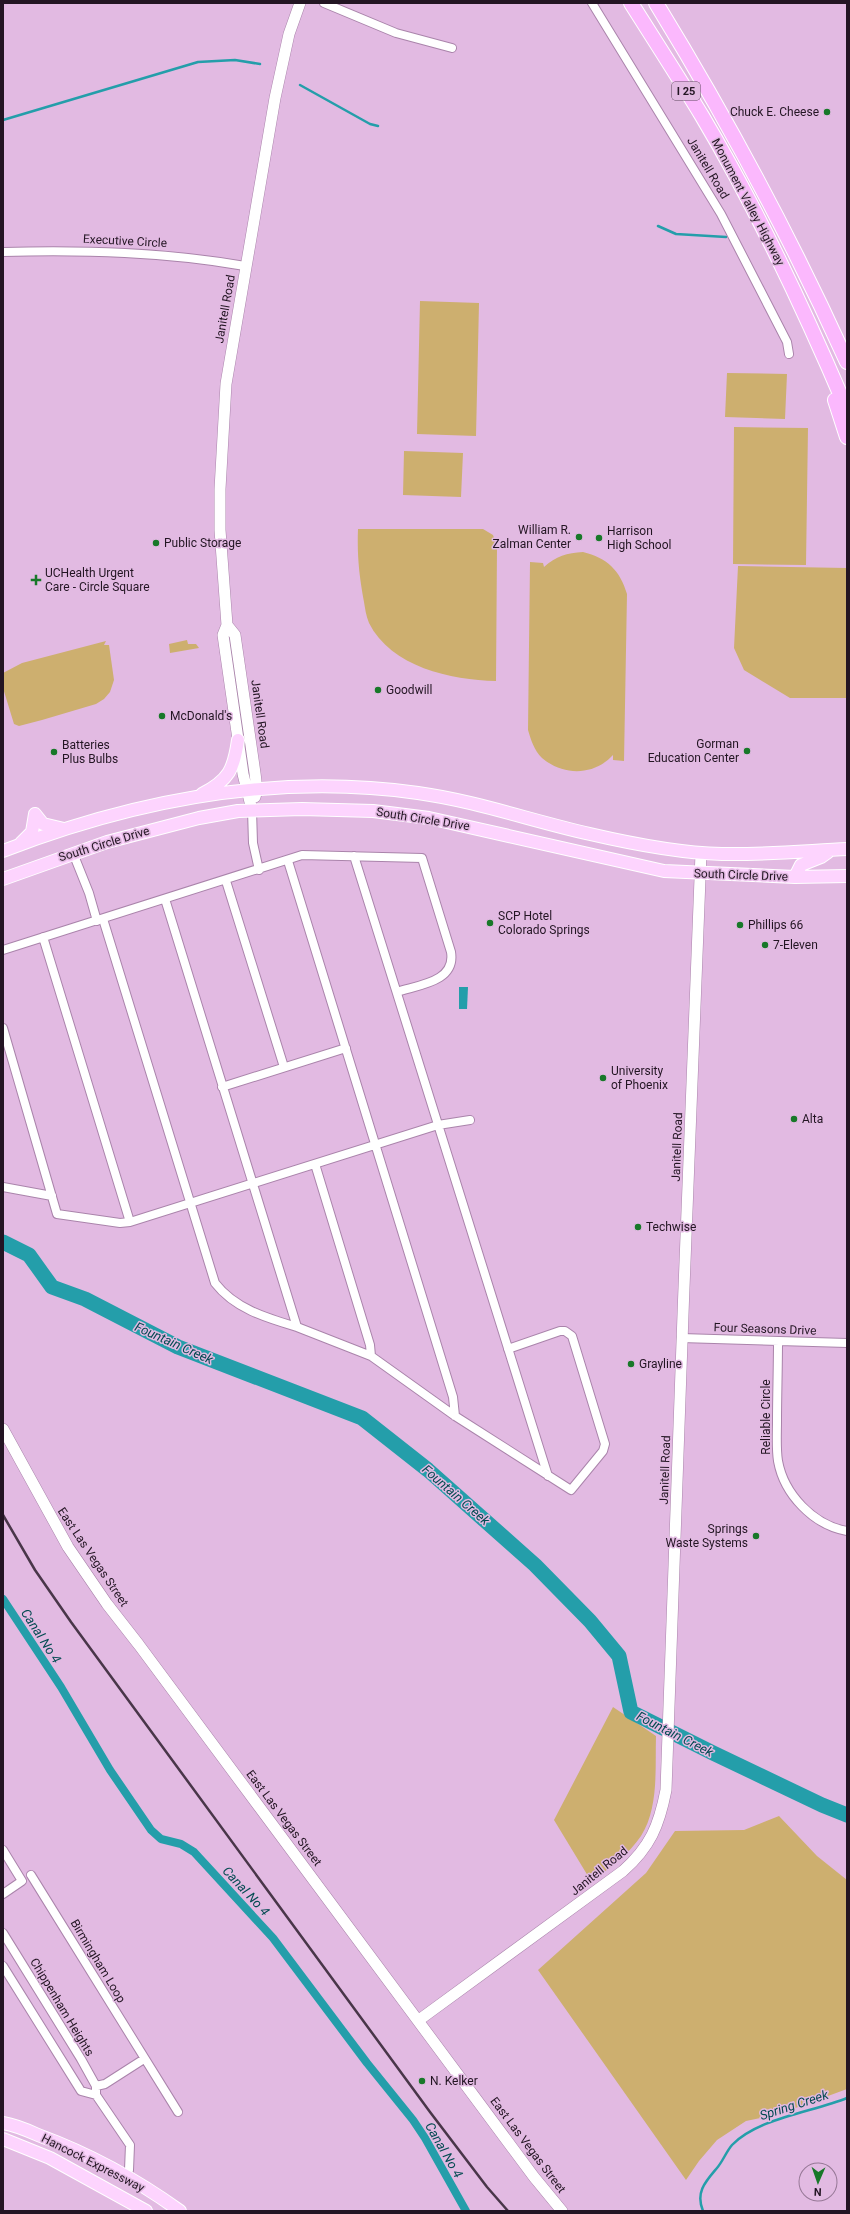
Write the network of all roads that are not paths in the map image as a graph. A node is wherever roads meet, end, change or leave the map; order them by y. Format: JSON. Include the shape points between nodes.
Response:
{"nodes":[{"id":1,"x":300,"y":3,"type":"edge"},
{"id":2,"x":324,"y":3,"type":"edge"},
{"id":3,"x":592,"y":3,"type":"edge"},
{"id":4,"x":632,"y":3,"type":"edge"},
{"id":5,"x":656,"y":3,"type":"edge"},
{"id":6,"x":452,"y":48,"type":"dead end"},
{"id":7,"x":761,"y":223,"type":"junction"},
{"id":8,"x":3,"y":252,"type":"edge"},
{"id":9,"x":796,"y":254,"type":"junction"},
{"id":10,"x":245,"y":266,"type":"junction"},
{"id":11,"x":847,"y":342,"type":"edge"},
{"id":12,"x":789,"y":354,"type":"dead end"},
{"id":13,"x":847,"y":362,"type":"edge"},
{"id":14,"x":847,"y":410,"type":"edge"},
{"id":15,"x":847,"y":437,"type":"edge"},
{"id":16,"x":227,"y":625,"type":"junction"},
{"id":17,"x":238,"y":740,"type":"junction"},
{"id":18,"x":252,"y":790,"type":"junction"},
{"id":19,"x":198,"y":796,"type":"junction"},
{"id":20,"x":252,"y":810,"type":"junction"},
{"id":21,"x":68,"y":829,"type":"junction"},
{"id":22,"x":9,"y":849,"type":"edge"},
{"id":23,"x":847,"y":849,"type":"edge"},
{"id":24,"x":830,"y":850,"type":"junction"},
{"id":25,"x":73,"y":853,"type":"junction"},
{"id":26,"x":701,"y":853,"type":"junction"},
{"id":27,"x":354,"y":856,"type":"junction"},
{"id":28,"x":288,"y":860,"type":"junction"},
{"id":29,"x":259,"y":870,"type":"junction"},
{"id":30,"x":700,"y":874,"type":"junction"},
{"id":31,"x":847,"y":876,"type":"edge"},
{"id":32,"x":795,"y":877,"type":"junction"},
{"id":33,"x":3,"y":879,"type":"edge"},
{"id":34,"x":226,"y":881,"type":"junction"},
{"id":35,"x":165,"y":899,"type":"junction"},
{"id":36,"x":100,"y":920,"type":"junction"},
{"id":37,"x":43,"y":937,"type":"junction"},
{"id":38,"x":3,"y":950,"type":"edge"},
{"id":39,"x":397,"y":992,"type":"junction"},
{"id":40,"x":3,"y":1028,"type":"edge"},
{"id":41,"x":346,"y":1048,"type":"junction"},
{"id":42,"x":284,"y":1067,"type":"junction"},
{"id":43,"x":222,"y":1087,"type":"junction"},
{"id":44,"x":470,"y":1120,"type":"dead end"},
{"id":45,"x":438,"y":1125,"type":"junction"},
{"id":46,"x":376,"y":1144,"type":"junction"},
{"id":47,"x":315,"y":1164,"type":"junction"},
{"id":48,"x":253,"y":1184,"type":"junction"},
{"id":49,"x":3,"y":1187,"type":"edge"},
{"id":50,"x":52,"y":1196,"type":"junction"},
{"id":51,"x":190,"y":1204,"type":"junction"},
{"id":52,"x":130,"y":1222,"type":"junction"},
{"id":53,"x":297,"y":1327,"type":"junction"},
{"id":54,"x":682,"y":1338,"type":"junction"},
{"id":55,"x":778,"y":1342,"type":"junction"},
{"id":56,"x":847,"y":1343,"type":"edge"},
{"id":57,"x":508,"y":1349,"type":"junction"},
{"id":58,"x":371,"y":1356,"type":"junction"},
{"id":59,"x":455,"y":1416,"type":"junction"},
{"id":60,"x":3,"y":1429,"type":"edge"},
{"id":61,"x":548,"y":1476,"type":"junction"},
{"id":62,"x":847,"y":1531,"type":"edge"},
{"id":63,"x":3,"y":1850,"type":"edge"},
{"id":64,"x":31,"y":1875,"type":"dead end"},
{"id":65,"x":3,"y":1894,"type":"edge"},
{"id":66,"x":3,"y":1933,"type":"edge"},
{"id":67,"x":3,"y":1966,"type":"edge"},
{"id":68,"x":419,"y":2020,"type":"junction"},
{"id":69,"x":144,"y":2059,"type":"junction"},
{"id":70,"x":96,"y":2090,"type":"junction"},
{"id":71,"x":178,"y":2112,"type":"dead end"},
{"id":72,"x":5,"y":2123,"type":"edge"},
{"id":73,"x":3,"y":2139,"type":"edge"},
{"id":74,"x":125,"y":2177,"type":"junction"},
{"id":75,"x":146,"y":2211,"type":"edge"},
{"id":76,"x":180,"y":2211,"type":"edge"},
{"id":77,"x":562,"y":2211,"type":"edge"}],
"edges":[{"from":1,"to":10,"type":"street","name":"Janitell Road","via":[[284,55]]},
{"from":2,"to":6,"type":"street","via":[[396,32]]},
{"from":3,"to":12,"type":"street","name":"Janitell Road","via":[[721,214],[787,342]]},
{"from":4,"to":7,"type":"highway","name":"Monument Valley Highway","number":"I 25","via":[[703,117]]},
{"from":5,"to":9,"type":"highway","name":"Monument Valley Highway","number":"I 25","via":[[726,122]]},
{"from":7,"to":14,"type":"highway","name":"Monument Valley Highway","number":"I 25","via":[[806,313]]},
{"from":7,"to":15,"type":"highway","via":[[834,397]]},
{"from":8,"to":10,"type":"street","name":"Executive Circle","via":[[141,253],[202,258]]},
{"from":9,"to":11,"type":"highway"},
{"from":9,"to":13,"type":"highway","name":"Monument Valley Highway","number":"I 25"},
{"from":10,"to":16,"type":"street","name":"Janitell Road","via":[[226,384],[221,455],[220,530]]},
{"from":16,"to":17,"type":"street","name":"Janitell Road","via":[[223,635]]},
{"from":16,"to":18,"type":"street","name":"Janitell Road","via":[[235,635]]},
{"from":17,"to":18,"type":"street","name":"Janitell Road"},
{"from":17,"to":19,"type":"main road","via":[[228,776]]},
{"from":18,"to":19,"type":"main road","name":"South Circle Drive"},
{"from":18,"to":20,"type":"street","name":"Janitell Road"},
{"from":18,"to":26,"type":"main road","name":"South Circle Drive","via":[[334,786],[419,793],[466,802],[595,835]]},
{"from":19,"to":21,"type":"main road","name":"South Circle Drive","via":[[159,803]]},
{"from":20,"to":25,"type":"main road","name":"South Circle Drive","via":[[199,818]]},
{"from":20,"to":29,"type":"street","name":"Janitell Road","via":[[253,843]]},
{"from":20,"to":30,"type":"main road","name":"South Circle Drive","via":[[346,810],[429,818],[646,868]]},
{"from":21,"to":22,"type":"main road","name":"South Circle Drive"},
{"from":21,"to":22,"type":"main road","via":[[43,824],[35,814],[32,832],[25,841]]},
{"from":23,"to":24,"type":"main road","name":"South Circle Drive"},
{"from":24,"to":26,"type":"main road","name":"South Circle Drive"},
{"from":24,"to":32,"type":"main road","via":[[821,857],[801,865]]},
{"from":25,"to":33,"type":"main road","name":"South Circle Drive"},
{"from":25,"to":36,"type":"street"},
{"from":26,"to":30,"type":"street","name":"Janitell Road"},
{"from":27,"to":28,"type":"street","via":[[310,855]]},
{"from":27,"to":39,"type":"street"},
{"from":27,"to":39,"type":"street","via":[[422,858],[451,952],[451,966],[436,980]]},
{"from":28,"to":29,"type":"street"},
{"from":28,"to":41,"type":"street"},
{"from":29,"to":34,"type":"street"},
{"from":30,"to":32,"type":"main road","name":"South Circle Drive"},
{"from":30,"to":54,"type":"street","name":"Janitell Road"},
{"from":31,"to":32,"type":"main road","name":"South Circle Drive"},
{"from":34,"to":35,"type":"street"},
{"from":34,"to":42,"type":"street"},
{"from":35,"to":36,"type":"street"},
{"from":35,"to":43,"type":"street"},
{"from":36,"to":37,"type":"street"},
{"from":36,"to":51,"type":"street"},
{"from":37,"to":38,"type":"street"},
{"from":37,"to":52,"type":"street"},
{"from":39,"to":45,"type":"street"},
{"from":40,"to":50,"type":"street"},
{"from":41,"to":42,"type":"street"},
{"from":41,"to":46,"type":"street"},
{"from":42,"to":43,"type":"street"},
{"from":43,"to":48,"type":"street"},
{"from":44,"to":45,"type":"street"},
{"from":45,"to":46,"type":"street"},
{"from":45,"to":57,"type":"street"},
{"from":46,"to":47,"type":"street"},
{"from":46,"to":59,"type":"street","via":[[453,1397]]},
{"from":47,"to":48,"type":"street"},
{"from":47,"to":58,"type":"street","via":[[370,1345]]},
{"from":48,"to":51,"type":"street"},
{"from":48,"to":53,"type":"street"},
{"from":49,"to":50,"type":"street"},
{"from":50,"to":52,"type":"street","via":[[57,1214],[120,1223]]},
{"from":51,"to":52,"type":"street"},
{"from":51,"to":53,"type":"street","via":[[215,1283],[220,1290],[256,1315]]},
{"from":53,"to":58,"type":"street"},
{"from":54,"to":55,"type":"street","name":"Four Seasons Drive"},
{"from":54,"to":68,"type":"street","name":"Janitell Road","via":[[666,1790],[660,1817],[644,1851],[627,1868]]},
{"from":55,"to":56,"type":"street","name":"Four Seasons Drive"},
{"from":55,"to":62,"type":"street","name":"Reliable Circle","via":[[777,1451],[781,1472],[793,1497],[801,1506],[822,1522]]},
{"from":57,"to":61,"type":"street"},
{"from":57,"to":61,"type":"street","via":[[560,1332],[565,1331],[572,1336],[605,1448],[571,1490]]},
{"from":58,"to":59,"type":"street"},
{"from":59,"to":61,"type":"street"},
{"from":60,"to":68,"type":"street","name":"East Las Vegas Street","via":[[68,1547],[107,1604]]},
{"from":63,"to":65,"type":"street","via":[[22,1881]]},
{"from":64,"to":69,"type":"street","name":"Birmingham Loop"},
{"from":66,"to":70,"type":"street","name":"Chippenham Heights"},
{"from":67,"to":70,"type":"street","via":[[81,2091]]},
{"from":68,"to":77,"type":"street","name":"East Las Vegas Street","via":[[534,2177]]},
{"from":69,"to":70,"type":"street"},
{"from":69,"to":71,"type":"street","name":"Birmingham Loop"},
{"from":70,"to":74,"type":"street","name":"Chippenham Heights","via":[[130,2145],[129,2170]]},
{"from":72,"to":74,"type":"main road","name":"Hancock Expressway","via":[[55,2141]]},
{"from":73,"to":75,"type":"main road","name":"Hancock Expressway","via":[[50,2158]]},
{"from":74,"to":76,"type":"main road","name":"Hancock Expressway"}]}
